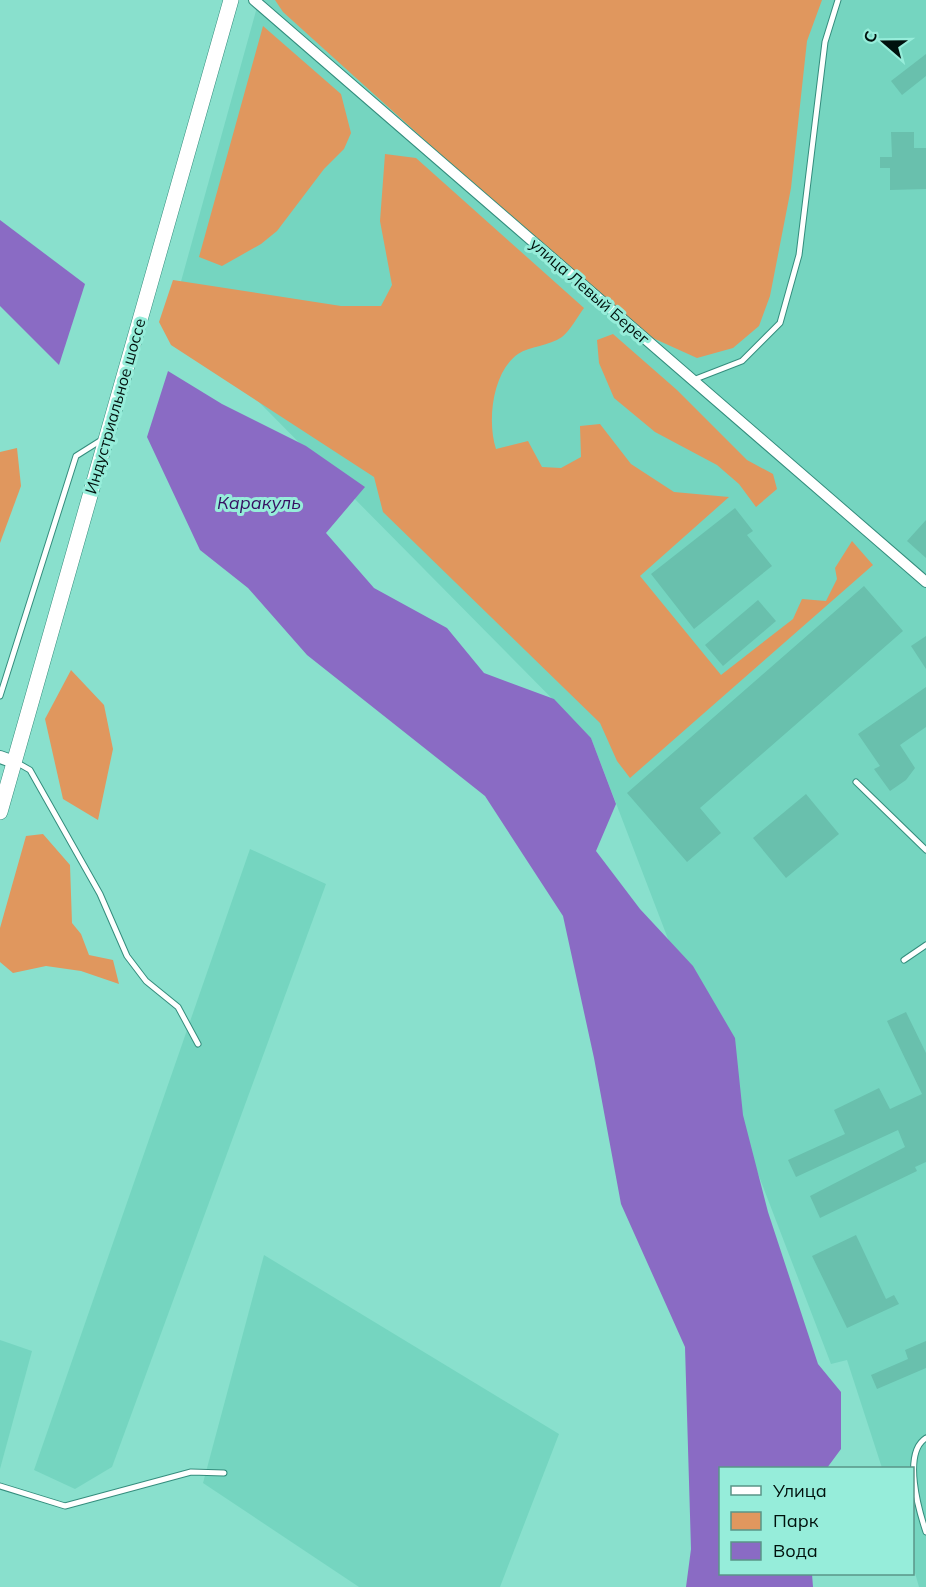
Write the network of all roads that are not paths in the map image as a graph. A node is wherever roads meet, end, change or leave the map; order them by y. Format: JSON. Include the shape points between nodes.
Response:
{"nodes":[{"id":1,"x":231,"y":0,"type":"edge"},
{"id":2,"x":254,"y":0,"type":"edge"},
{"id":3,"x":838,"y":0,"type":"edge"},
{"id":4,"x":693,"y":380,"type":"junction"},
{"id":5,"x":107,"y":436,"type":"junction"},
{"id":6,"x":926,"y":582,"type":"edge"},
{"id":7,"x":0,"y":696,"type":"edge"},
{"id":8,"x":7,"y":759,"type":"edge"},
{"id":9,"x":856,"y":782,"type":"dead end"},
{"id":10,"x":0,"y":813,"type":"edge"},
{"id":11,"x":926,"y":850,"type":"edge"},
{"id":12,"x":926,"y":945,"type":"edge"},
{"id":13,"x":903,"y":960,"type":"dead end"},
{"id":14,"x":198,"y":1044,"type":"dead end"},
{"id":15,"x":926,"y":1438,"type":"edge"},
{"id":16,"x":224,"y":1473,"type":"dead end"},
{"id":17,"x":0,"y":1486,"type":"edge"},
{"id":18,"x":926,"y":1532,"type":"edge"}],
"edges":[{"from":1,"to":5,"type":"main road","name":"Индустриальное шоссе"},
{"from":2,"to":4,"type":"street","name":"улица Левый Берег"},
{"from":3,"to":4,"type":"lane","via":[[825,42],[799,255],[780,323],[742,361]]},
{"from":4,"to":6,"type":"street","name":"улица Левый Берег"},
{"from":5,"to":7,"type":"lane","via":[[76,456]]},
{"from":5,"to":8,"type":"main road","name":"Индустриальное шоссе"},
{"from":8,"to":10,"type":"main road","name":"Индустриальное шоссе"},
{"from":8,"to":14,"type":"lane","via":[[30,770],[100,894],[127,956],[146,981],[178,1007]]},
{"from":9,"to":11,"type":"lane"},
{"from":12,"to":13,"type":"lane"},
{"from":15,"to":18,"type":"lane","via":[[914,1462],[915,1497]]},
{"from":16,"to":17,"type":"lane","via":[[191,1472],[65,1506]]}]}
